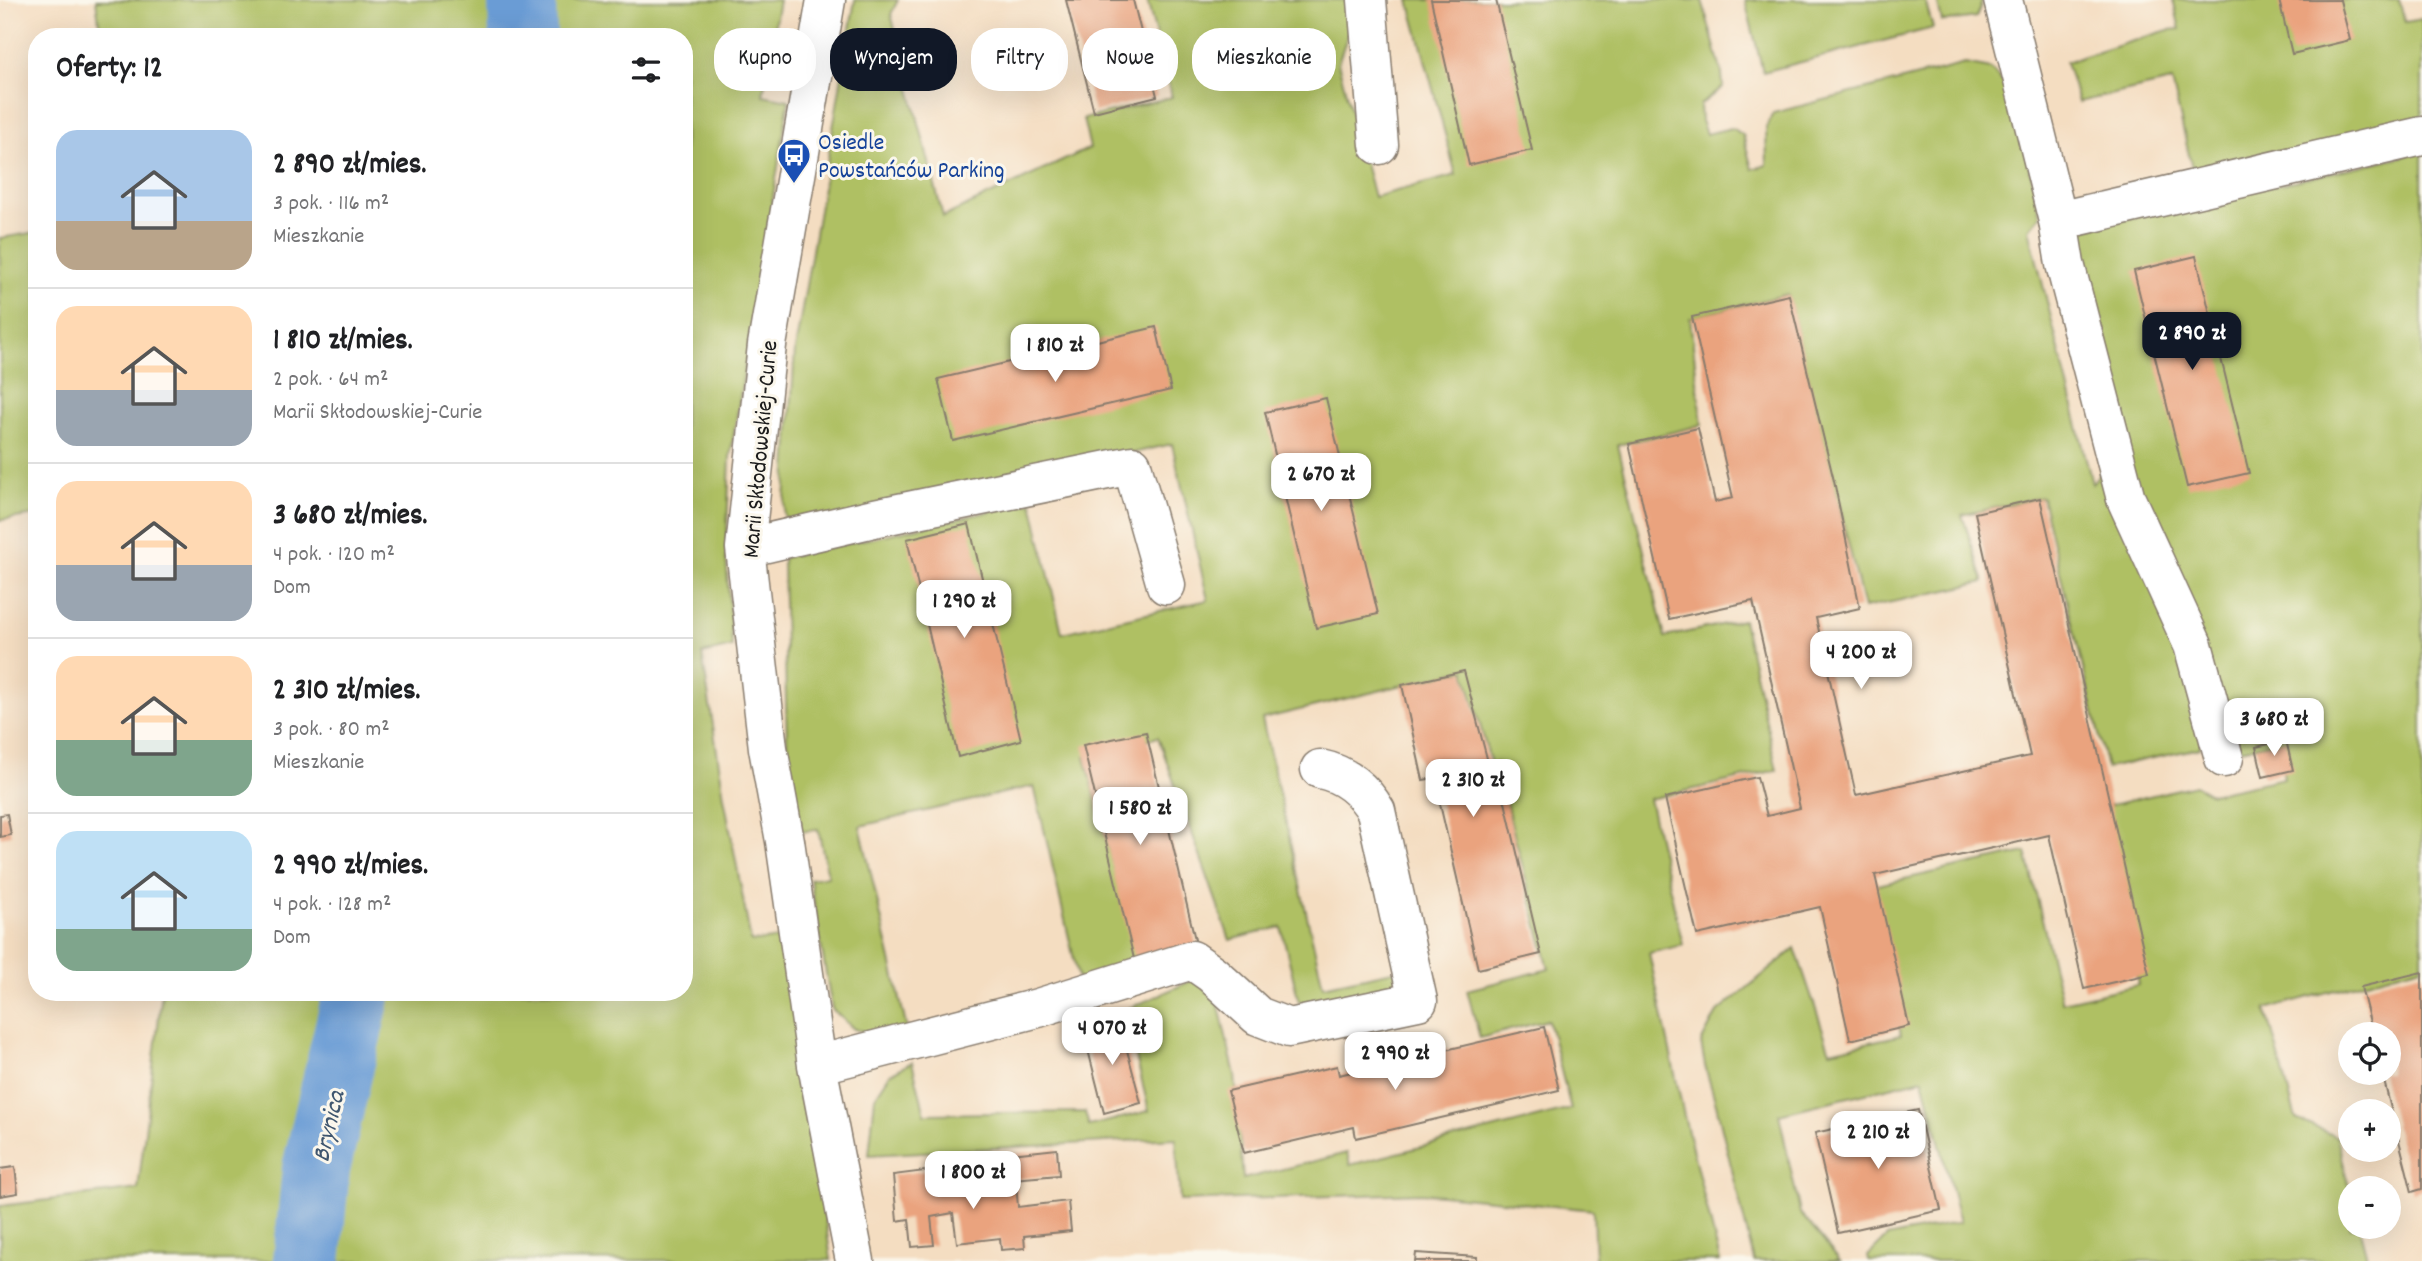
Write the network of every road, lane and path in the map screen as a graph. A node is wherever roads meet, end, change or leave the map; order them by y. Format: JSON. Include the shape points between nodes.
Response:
{"nodes":[{"id":1,"x":826,"y":0,"type":"edge"},
{"id":2,"x":1367,"y":0,"type":"edge"},
{"id":3,"x":2003,"y":0,"type":"edge"},
{"id":4,"x":2422,"y":136,"type":"edge"},
{"id":5,"x":1379,"y":145,"type":"dead end"},
{"id":6,"x":2058,"y":221,"type":"junction"},
{"id":7,"x":746,"y":548,"type":"junction"},
{"id":8,"x":1166,"y":585,"type":"dead end"},
{"id":9,"x":2224,"y":758,"type":"dead end"},
{"id":10,"x":1320,"y":769,"type":"dead end"},
{"id":11,"x":817,"y":1065,"type":"junction"},
{"id":12,"x":855,"y":1261,"type":"edge"}],
"edges":[{"from":1,"to":7,"type":"street","name":"Marii Skłodowskiej-Curie","via":[[767,345]]},
{"from":2,"to":5,"type":"street"},
{"from":3,"to":6,"type":"street"},
{"from":4,"to":6,"type":"street"},
{"from":6,"to":9,"type":"street","via":[[2126,499],[2193,645]]},
{"from":7,"to":8,"type":"street","via":[[1132,465]]},
{"from":7,"to":11,"type":"street","name":"Marii Skłodowskiej-Curie","via":[[768,748]]},
{"from":10,"to":11,"type":"street","via":[[1367,794],[1376,811],[1418,1001],[1289,1028],[1258,1016],[1192,960],[1038,1008]]},
{"from":11,"to":12,"type":"street","name":"Marii Skłodowskiej-Curie"}]}
